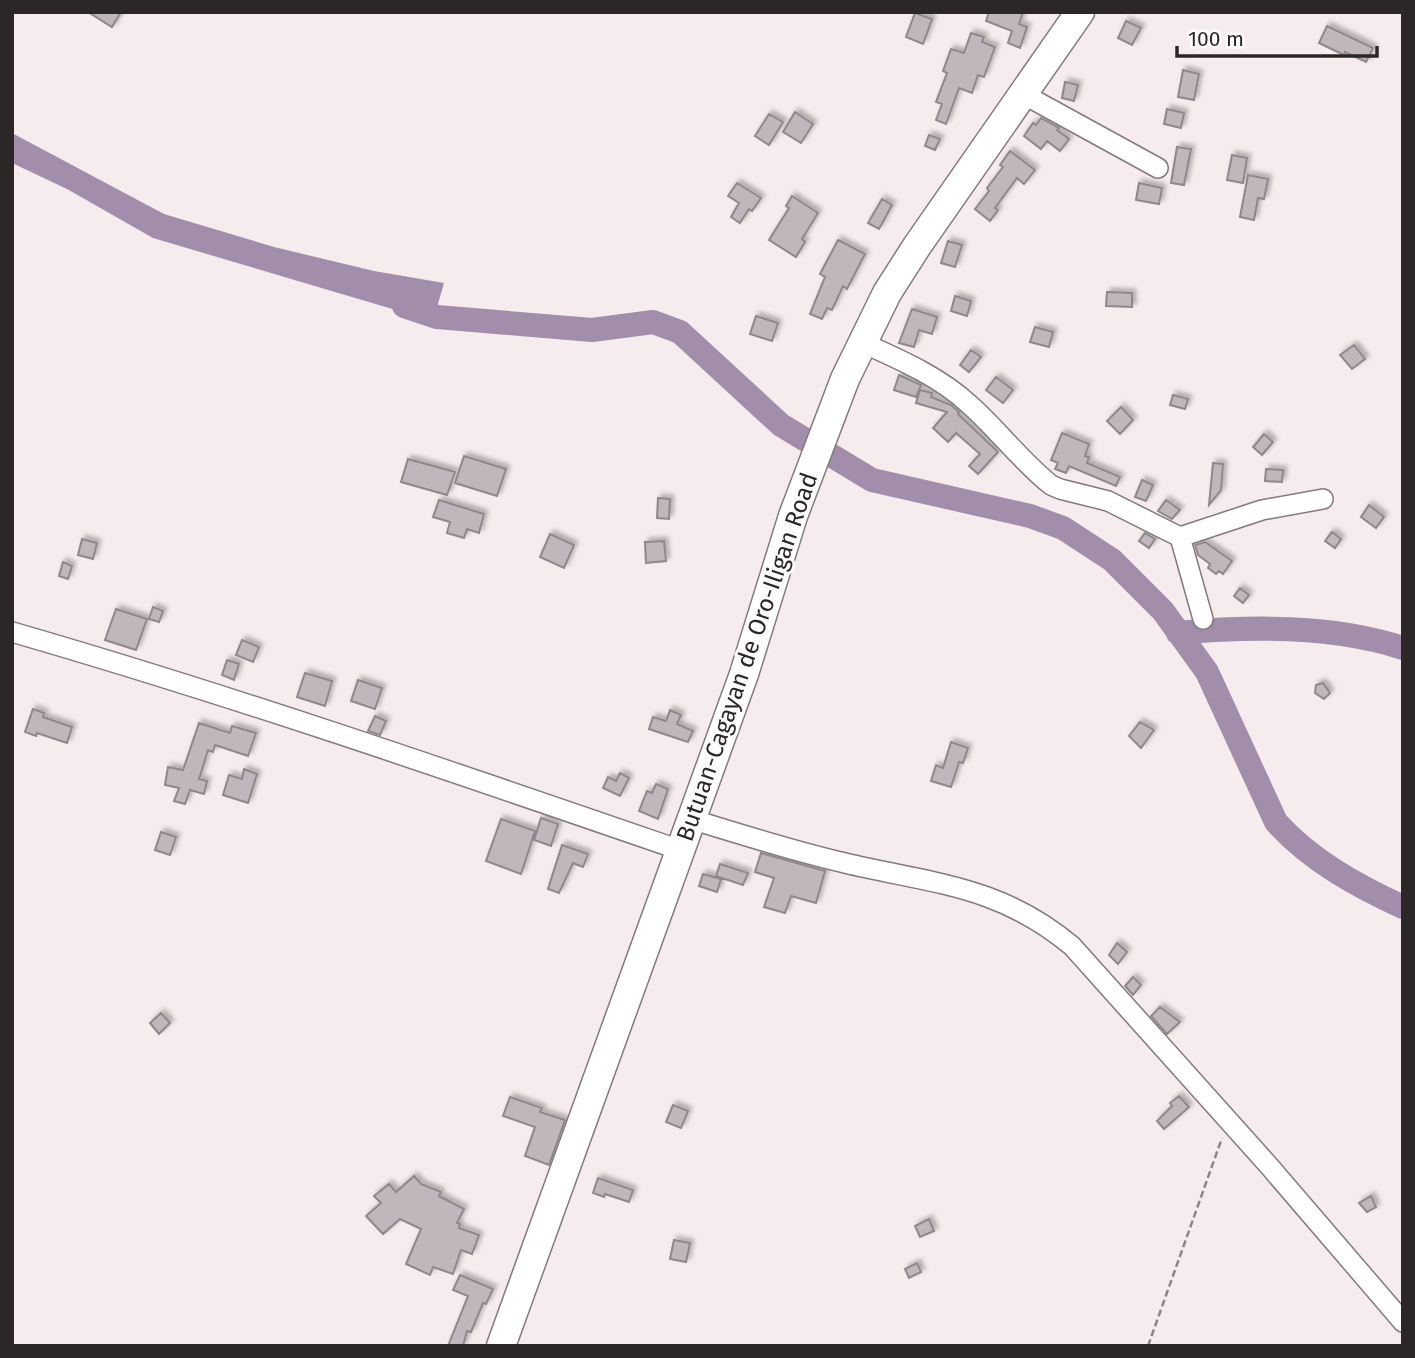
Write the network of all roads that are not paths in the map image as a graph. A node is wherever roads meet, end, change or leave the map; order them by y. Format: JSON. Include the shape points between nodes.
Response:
{"nodes":[{"id":1,"x":1080,"y":12,"type":"edge"},
{"id":2,"x":1023,"y":94,"type":"junction"},
{"id":3,"x":1158,"y":168,"type":"dead end"},
{"id":4,"x":863,"y":343,"type":"junction"},
{"id":5,"x":1323,"y":499,"type":"dead end"},
{"id":6,"x":1180,"y":537,"type":"junction"},
{"id":7,"x":1203,"y":619,"type":"dead end"},
{"id":8,"x":12,"y":632,"type":"edge"},
{"id":9,"x":691,"y":819,"type":"junction"},
{"id":10,"x":680,"y":850,"type":"junction"},
{"id":11,"x":1403,"y":1322,"type":"edge"},
{"id":12,"x":501,"y":1346,"type":"edge"}],
"edges":[{"from":1,"to":2,"type":"highway","name":"Butuan-Cagayan de Oro-Iligan Road"},
{"from":2,"to":3,"type":"street"},
{"from":2,"to":4,"type":"highway","name":"Butuan-Cagayan de Oro-Iligan Road","via":[[911,255]]},
{"from":4,"to":6,"type":"street","via":[[951,389],[1051,485],[1108,501]]},
{"from":4,"to":9,"type":"highway","name":"Butuan-Cagayan de Oro-Iligan Road","via":[[793,516],[744,674]]},
{"from":5,"to":6,"type":"street","via":[[1262,510]]},
{"from":6,"to":7,"type":"street"},
{"from":8,"to":10,"type":"street","via":[[370,744]]},
{"from":9,"to":10,"type":"highway","name":"Butuan-Cagayan de Oro-Iligan Road"},
{"from":9,"to":11,"type":"street","via":[[846,864],[954,885],[1031,916],[1072,946]]},
{"from":10,"to":12,"type":"highway","name":"Butuan-Cagayan de Oro-Iligan Road"}]}
